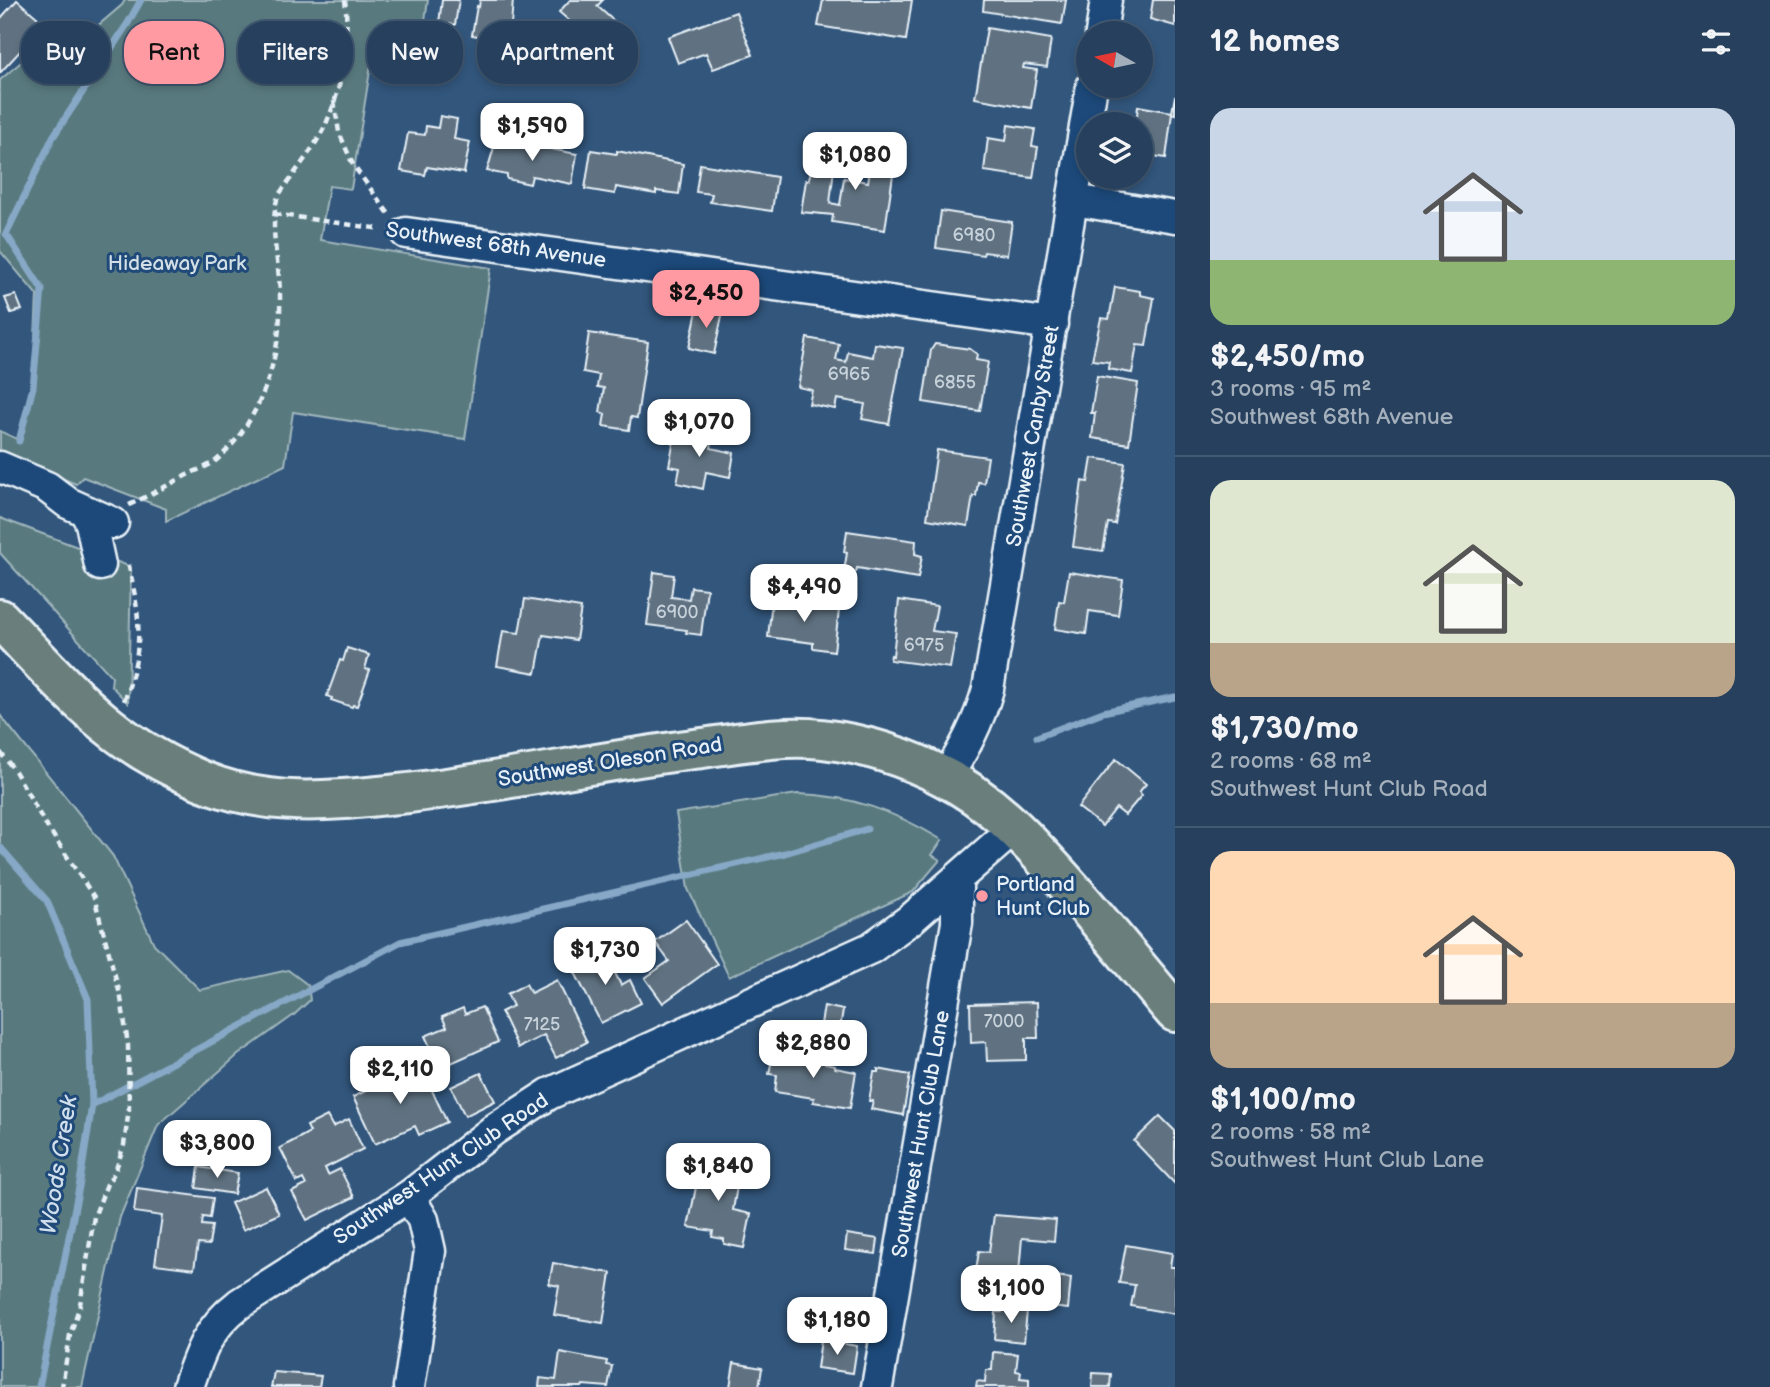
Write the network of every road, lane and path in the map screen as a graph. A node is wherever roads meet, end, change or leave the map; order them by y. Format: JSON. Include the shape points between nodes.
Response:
{"nodes":[{"id":1,"x":345,"y":0,"type":"edge"},
{"id":2,"x":1106,"y":0,"type":"edge"},
{"id":3,"x":1103,"y":21,"type":"edge"},
{"id":4,"x":1090,"y":98,"type":"edge"},
{"id":5,"x":334,"y":101,"type":"junction"},
{"id":6,"x":1074,"y":200,"type":"junction"},
{"id":7,"x":274,"y":214,"type":"junction"},
{"id":8,"x":1175,"y":217,"type":"edge"},
{"id":9,"x":406,"y":233,"type":"junction"},
{"id":10,"x":1052,"y":324,"type":"junction"},
{"id":11,"x":0,"y":467,"type":"edge"},
{"id":12,"x":85,"y":511,"type":"junction"},
{"id":13,"x":113,"y":523,"type":"junction"},
{"id":14,"x":100,"y":565,"type":"dead end"},
{"id":15,"x":0,"y":619,"type":"edge"},
{"id":16,"x":123,"y":704,"type":"dead end"},
{"id":17,"x":0,"y":752,"type":"edge"},
{"id":18,"x":946,"y":778,"type":"junction"},
{"id":19,"x":1016,"y":827,"type":"junction"},
{"id":20,"x":957,"y":880,"type":"junction"},
{"id":21,"x":1175,"y":1013,"type":"edge"},
{"id":22,"x":409,"y":1196,"type":"junction"},
{"id":23,"x":62,"y":1387,"type":"edge"},
{"id":24,"x":188,"y":1387,"type":"edge"},
{"id":25,"x":410,"y":1387,"type":"edge"},
{"id":26,"x":877,"y":1387,"type":"edge"}],
"edges":[{"from":1,"to":5,"type":"path","via":[[345,41]]},
{"from":2,"to":3,"type":"street"},
{"from":4,"to":6,"type":"street","name":"Southwest Canby Street"},
{"from":5,"to":7,"type":"path","via":[[323,129],[278,196]]},
{"from":5,"to":9,"type":"path","via":[[339,132],[353,165]]},
{"from":6,"to":8,"type":"street"},
{"from":6,"to":10,"type":"street","name":"Southwest Canby Street"},
{"from":7,"to":9,"type":"path","name":"Southwest 68th Avenue"},
{"from":7,"to":13,"type":"path","via":[[278,331],[269,373],[248,425],[218,460],[117,511]]},
{"from":9,"to":10,"type":"street","name":"Southwest 68th Avenue"},
{"from":10,"to":18,"type":"street","name":"Southwest Canby Street","via":[[988,689],[970,740]]},
{"from":11,"to":12,"type":"street","via":[[47,487]]},
{"from":12,"to":13,"type":"street"},
{"from":12,"to":14,"type":"street"},
{"from":13,"to":16,"type":"path","via":[[137,600],[139,643]]},
{"from":15,"to":18,"type":"main road","name":"Southwest Oleson Road","via":[[115,730],[204,781],[261,797],[325,802],[420,792],[760,740],[819,738],[863,746]]},
{"from":17,"to":23,"type":"path","via":[[94,897],[121,998],[129,1068],[124,1145],[94,1217]]},
{"from":18,"to":19,"type":"main road","name":"Southwest Oleson Road"},
{"from":19,"to":20,"type":"street"},
{"from":19,"to":21,"type":"main road","name":"Southwest Oleson Road"},
{"from":20,"to":22,"type":"street","name":"Southwest Hunt Club Road","via":[[862,953],[550,1094],[495,1129]]},
{"from":20,"to":26,"type":"street","name":"Southwest Hunt Club Lane","via":[[957,923]]},
{"from":22,"to":24,"type":"street","name":"Southwest Hunt Club Road","via":[[225,1315],[205,1342]]},
{"from":22,"to":25,"type":"street","via":[[423,1220],[430,1251]]}]}
